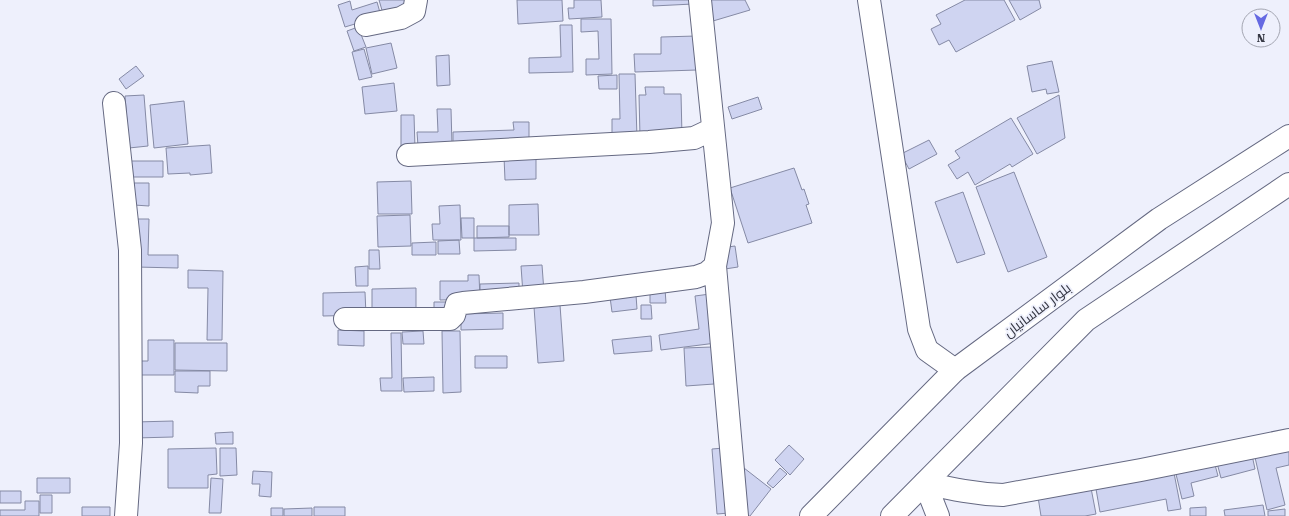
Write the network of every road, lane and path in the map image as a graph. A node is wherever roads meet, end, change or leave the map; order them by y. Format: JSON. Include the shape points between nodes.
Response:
{"nodes":[{"id":1,"x":416,"y":0,"type":"edge"},
{"id":2,"x":700,"y":0,"type":"edge"},
{"id":3,"x":869,"y":0,"type":"edge"},
{"id":4,"x":366,"y":26,"type":"dead end"},
{"id":5,"x":114,"y":103,"type":"dead end"},
{"id":6,"x":714,"y":129,"type":"junction"},
{"id":7,"x":1289,"y":136,"type":"edge"},
{"id":8,"x":408,"y":155,"type":"dead end"},
{"id":9,"x":1289,"y":184,"type":"edge"},
{"id":10,"x":715,"y":266,"type":"junction"},
{"id":11,"x":345,"y":318,"type":"dead end"},
{"id":12,"x":955,"y":370,"type":"junction"},
{"id":13,"x":1289,"y":440,"type":"edge"},
{"id":14,"x":925,"y":482,"type":"junction"},
{"id":15,"x":126,"y":516,"type":"edge"},
{"id":16,"x":737,"y":516,"type":"edge"},
{"id":17,"x":811,"y":516,"type":"edge"},
{"id":18,"x":892,"y":516,"type":"edge"},
{"id":19,"x":938,"y":516,"type":"edge"}],
"edges":[{"from":1,"to":4,"type":"main road","via":[[414,11],[401,18]]},
{"from":2,"to":6,"type":"main road"},
{"from":3,"to":12,"type":"main road","via":[[919,329],[926,350]]},
{"from":5,"to":15,"type":"main road","via":[[130,250],[131,443]]},
{"from":6,"to":8,"type":"main road","via":[[694,138],[650,142]]},
{"from":6,"to":10,"type":"main road","via":[[723,223]]},
{"from":7,"to":12,"type":"main road","name":"بلوار ساسانیان","via":[[1159,219]]},
{"from":9,"to":14,"type":"main road","via":[[1086,320]]},
{"from":10,"to":11,"type":"main road","via":[[707,273],[696,277],[584,292],[457,304],[454,315],[450,318]]},
{"from":10,"to":16,"type":"main road"},
{"from":12,"to":17,"type":"main road","name":"بلوار ساسانیان"},
{"from":13,"to":14,"type":"main road","via":[[1003,495],[961,492]]},
{"from":14,"to":18,"type":"main road"},
{"from":14,"to":19,"type":"main road"}]}
